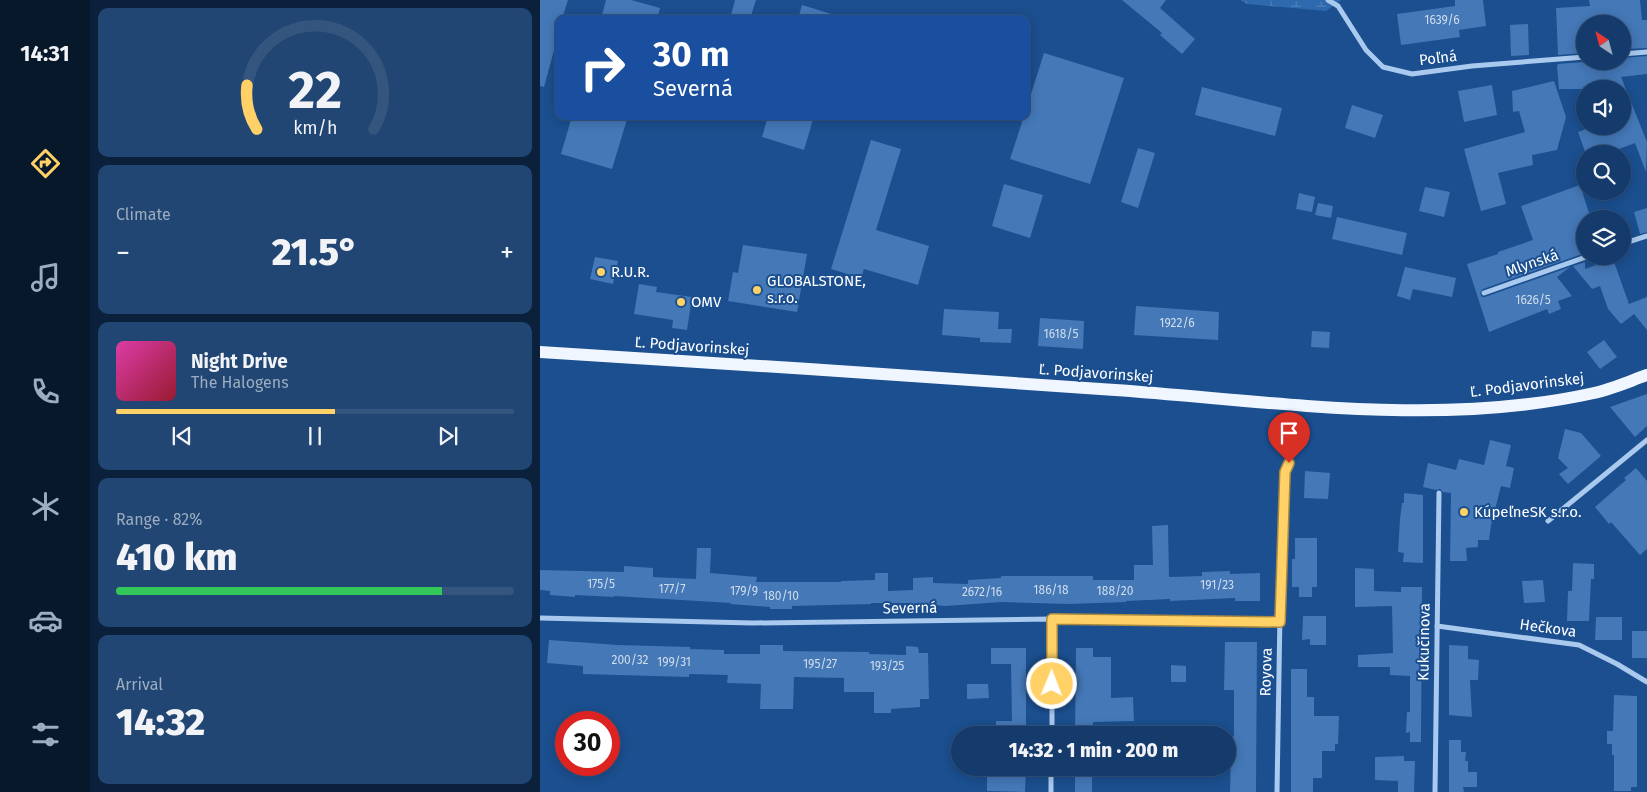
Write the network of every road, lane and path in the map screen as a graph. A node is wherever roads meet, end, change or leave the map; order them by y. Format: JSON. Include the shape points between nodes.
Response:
{"nodes":[{"id":1,"x":1328,"y":0,"type":"edge"},
{"id":2,"x":1647,"y":52,"type":"edge"},
{"id":3,"x":1631,"y":53,"type":"edge"},
{"id":4,"x":1576,"y":58,"type":"edge"},
{"id":5,"x":1647,"y":236,"type":"edge"},
{"id":6,"x":1631,"y":241,"type":"edge"},
{"id":7,"x":1576,"y":261,"type":"edge"},
{"id":8,"x":1484,"y":293,"type":"dead end"},
{"id":9,"x":540,"y":352,"type":"edge"},
{"id":10,"x":1647,"y":375,"type":"edge"},
{"id":11,"x":1647,"y":440,"type":"edge"},
{"id":12,"x":1289,"y":463,"type":"dead end"},
{"id":13,"x":1438,"y":493,"type":"dead end"},
{"id":14,"x":1548,"y":521,"type":"dead end"},
{"id":15,"x":540,"y":618,"type":"edge"},
{"id":16,"x":1052,"y":619,"type":"junction"},
{"id":17,"x":1280,"y":622,"type":"junction"},
{"id":18,"x":1437,"y":626,"type":"junction"},
{"id":19,"x":1647,"y":682,"type":"edge"},
{"id":20,"x":1052,"y":726,"type":"edge"},
{"id":21,"x":1051,"y":776,"type":"edge"},
{"id":22,"x":1051,"y":792,"type":"edge"},
{"id":23,"x":1277,"y":792,"type":"edge"},
{"id":24,"x":1435,"y":792,"type":"edge"}],
"edges":[{"from":1,"to":4,"type":"street","name":"Poľná","via":[[1338,6],[1366,50],[1384,67],[1412,74]]},
{"from":2,"to":3,"type":"street"},
{"from":5,"to":6,"type":"street"},
{"from":7,"to":8,"type":"street","name":"Mlynská"},
{"from":9,"to":10,"type":"main road","name":"Ľ. Podjavorinskej","via":[[1118,390],[1301,406],[1435,410],[1508,407],[1576,396]]},
{"from":11,"to":14,"type":"street"},
{"from":12,"to":17,"type":"street","name":"Royova","via":[[1285,472]]},
{"from":13,"to":18,"type":"street","name":"Kukučínova"},
{"from":15,"to":16,"type":"street","name":"Severná","via":[[753,623]]},
{"from":16,"to":17,"type":"street","name":"Severná"},
{"from":16,"to":20,"type":"street"},
{"from":17,"to":23,"type":"street","name":"Royova"},
{"from":18,"to":19,"type":"street","name":"Hečkova","via":[[1579,645]]},
{"from":18,"to":24,"type":"street","name":"Kukučínova"},
{"from":21,"to":22,"type":"street"}]}
